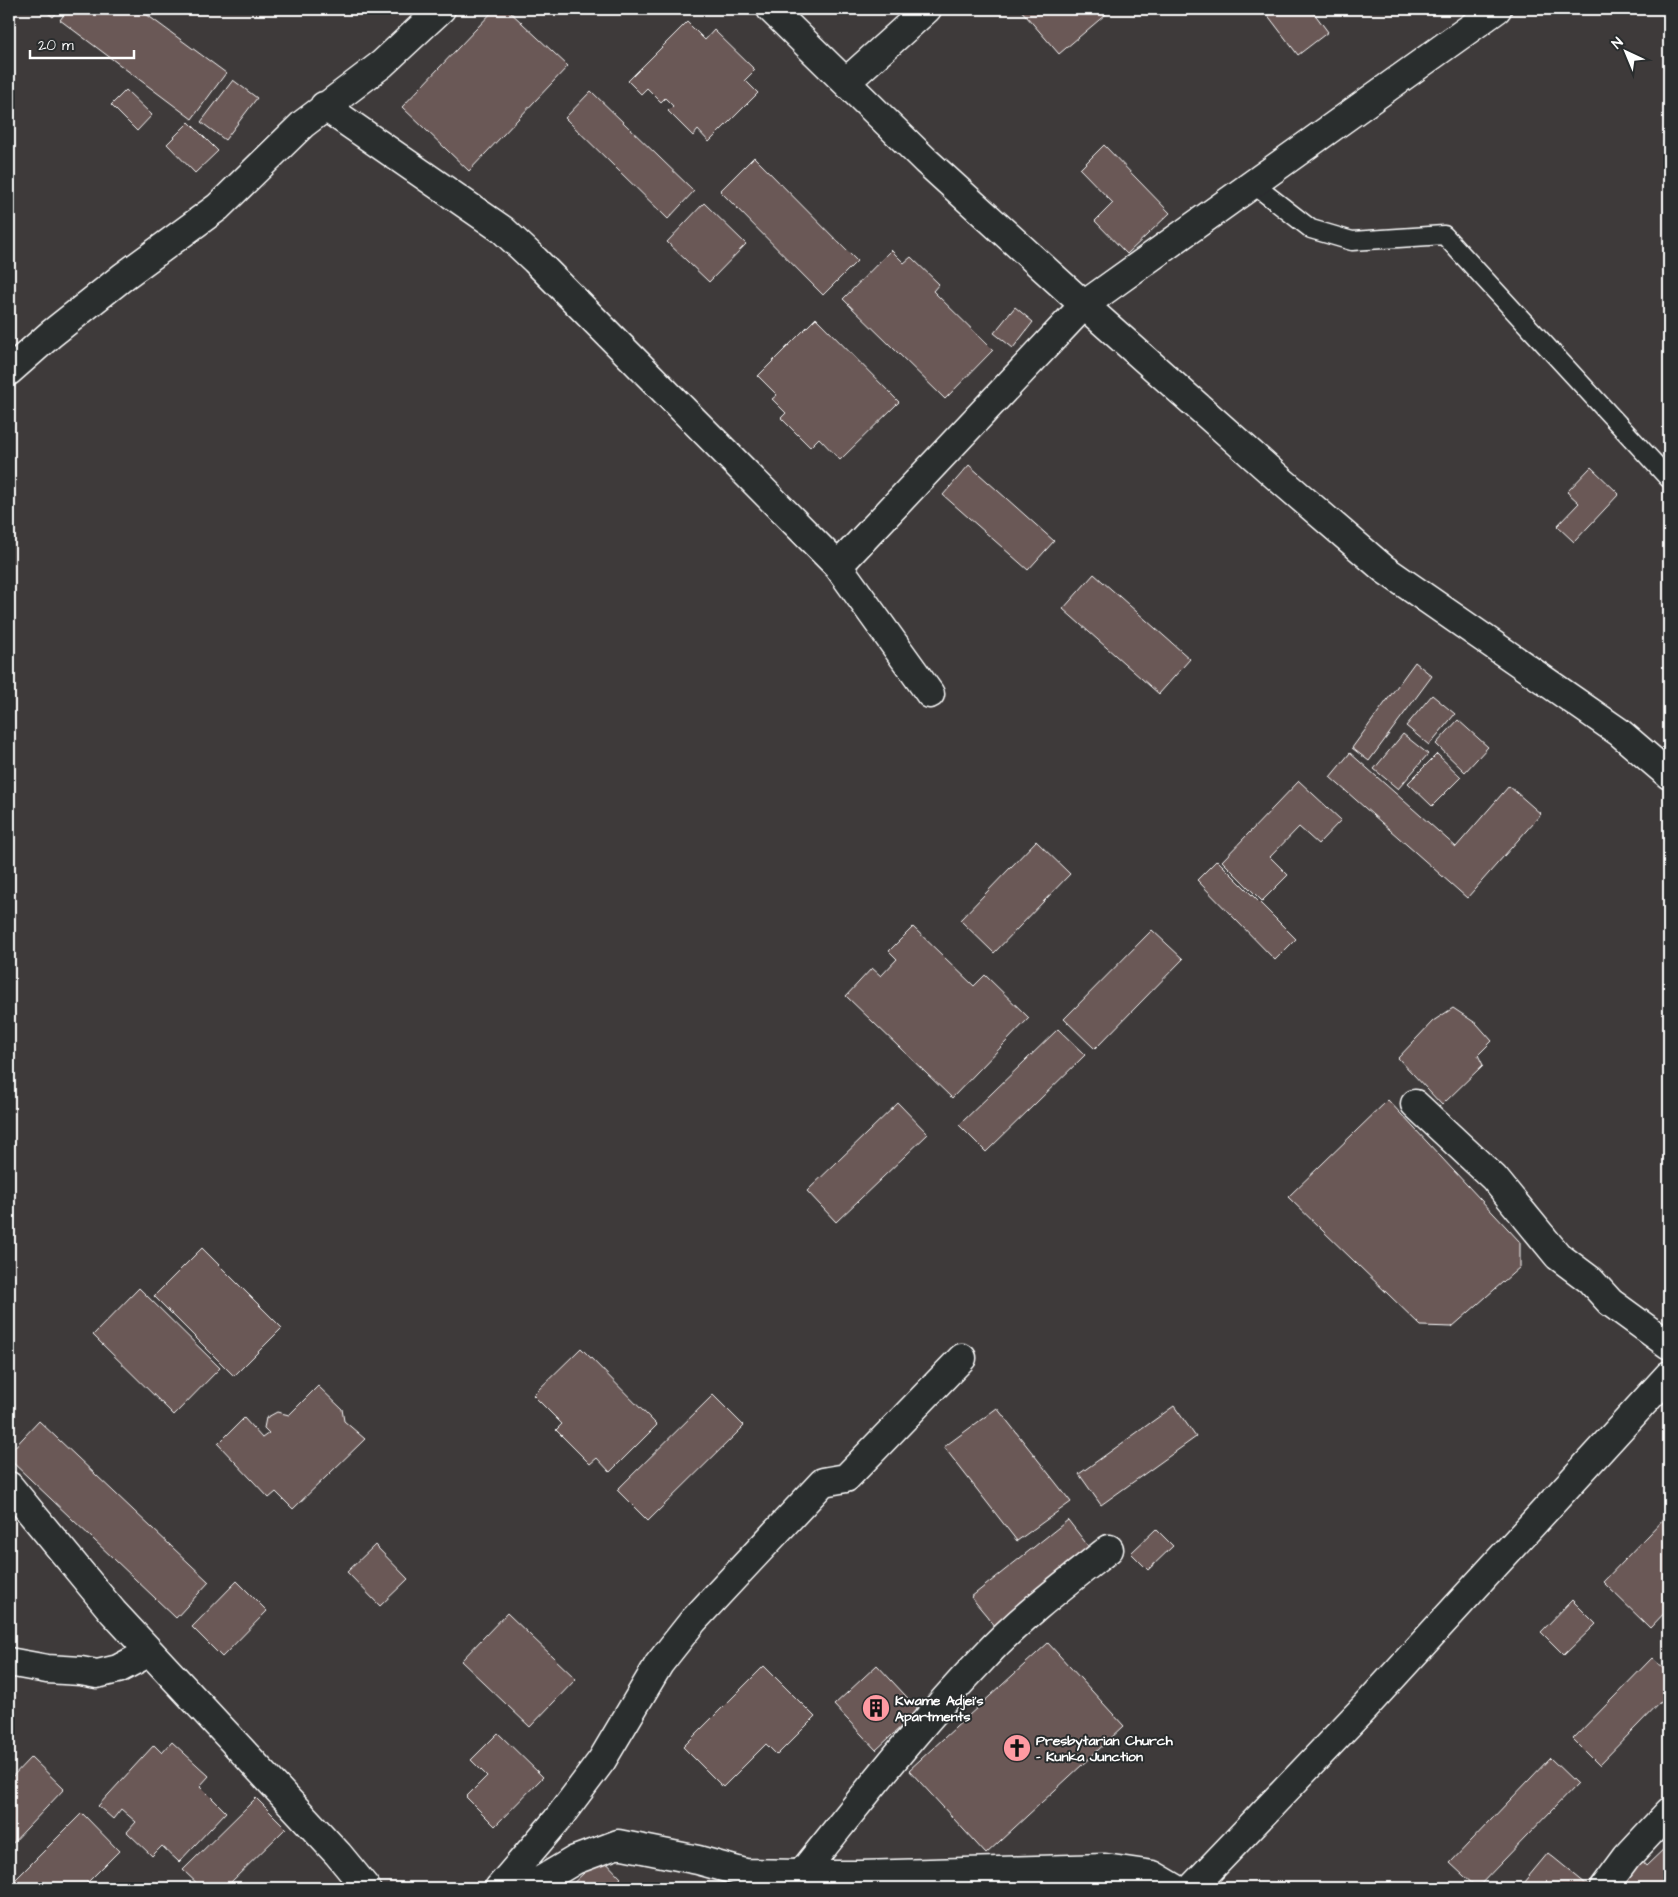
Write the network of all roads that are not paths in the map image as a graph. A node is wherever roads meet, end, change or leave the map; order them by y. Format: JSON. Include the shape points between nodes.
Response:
{"nodes":[{"id":1,"x":441,"y":9,"type":"edge"},
{"id":2,"x":771,"y":9,"type":"edge"},
{"id":3,"x":927,"y":9,"type":"edge"},
{"id":4,"x":1497,"y":9,"type":"edge"},
{"id":5,"x":846,"y":82,"type":"junction"},
{"id":6,"x":324,"y":106,"type":"junction"},
{"id":7,"x":1253,"y":184,"type":"junction"},
{"id":8,"x":1084,"y":305,"type":"junction"},
{"id":9,"x":9,"y":371,"type":"edge"},
{"id":10,"x":1669,"y":479,"type":"edge"},
{"id":11,"x":838,"y":566,"type":"junction"},
{"id":12,"x":930,"y":694,"type":"dead end"},
{"id":13,"x":1669,"y":775,"type":"edge"},
{"id":14,"x":1414,"y":1104,"type":"dead end"},
{"id":15,"x":1669,"y":1345,"type":"edge"},
{"id":16,"x":962,"y":1358,"type":"dead end"},
{"id":17,"x":1669,"y":1375,"type":"edge"},
{"id":18,"x":9,"y":1486,"type":"edge"},
{"id":19,"x":1109,"y":1549,"type":"dead end"},
{"id":20,"x":150,"y":1652,"type":"junction"},
{"id":21,"x":9,"y":1662,"type":"edge"},
{"id":22,"x":1669,"y":1812,"type":"edge"},
{"id":23,"x":802,"y":1873,"type":"junction"},
{"id":24,"x":366,"y":1888,"type":"edge"},
{"id":25,"x":499,"y":1888,"type":"edge"},
{"id":26,"x":528,"y":1888,"type":"edge"},
{"id":27,"x":1174,"y":1888,"type":"edge"},
{"id":28,"x":1192,"y":1888,"type":"edge"},
{"id":29,"x":1604,"y":1888,"type":"edge"}],
"edges":[{"from":1,"to":6,"type":"street","via":[[382,64]]},
{"from":2,"to":5,"type":"street"},
{"from":3,"to":5,"type":"street"},
{"from":4,"to":7,"type":"street"},
{"from":5,"to":8,"type":"street","via":[[926,161]]},
{"from":6,"to":9,"type":"street","via":[[218,207],[50,334]]},
{"from":6,"to":11,"type":"street","via":[[503,230]]},
{"from":7,"to":8,"type":"street"},
{"from":7,"to":10,"type":"lane","via":[[1311,230],[1352,241],[1444,235]]},
{"from":8,"to":11,"type":"street"},
{"from":8,"to":13,"type":"street","via":[[1384,569],[1618,732]]},
{"from":11,"to":12,"type":"street"},
{"from":14,"to":15,"type":"street","via":[[1494,1178],[1558,1256],[1590,1280],[1610,1302]]},
{"from":16,"to":25,"type":"street","via":[[846,1478],[823,1482],[693,1620],[659,1664],[602,1760],[557,1820]]},
{"from":17,"to":28,"type":"street","via":[[1365,1707]]},
{"from":18,"to":20,"type":"street"},
{"from":19,"to":23,"type":"street","via":[[1049,1597],[984,1656],[919,1728]]},
{"from":20,"to":21,"type":"street","via":[[118,1669],[97,1674]]},
{"from":20,"to":24,"type":"street"},
{"from":22,"to":29,"type":"street","via":[[1627,1857]]},
{"from":23,"to":26,"type":"street","via":[[745,1872],[618,1844],[574,1860]]},
{"from":23,"to":27,"type":"street","via":[[861,1875],[1105,1868],[1152,1875]]}]}
